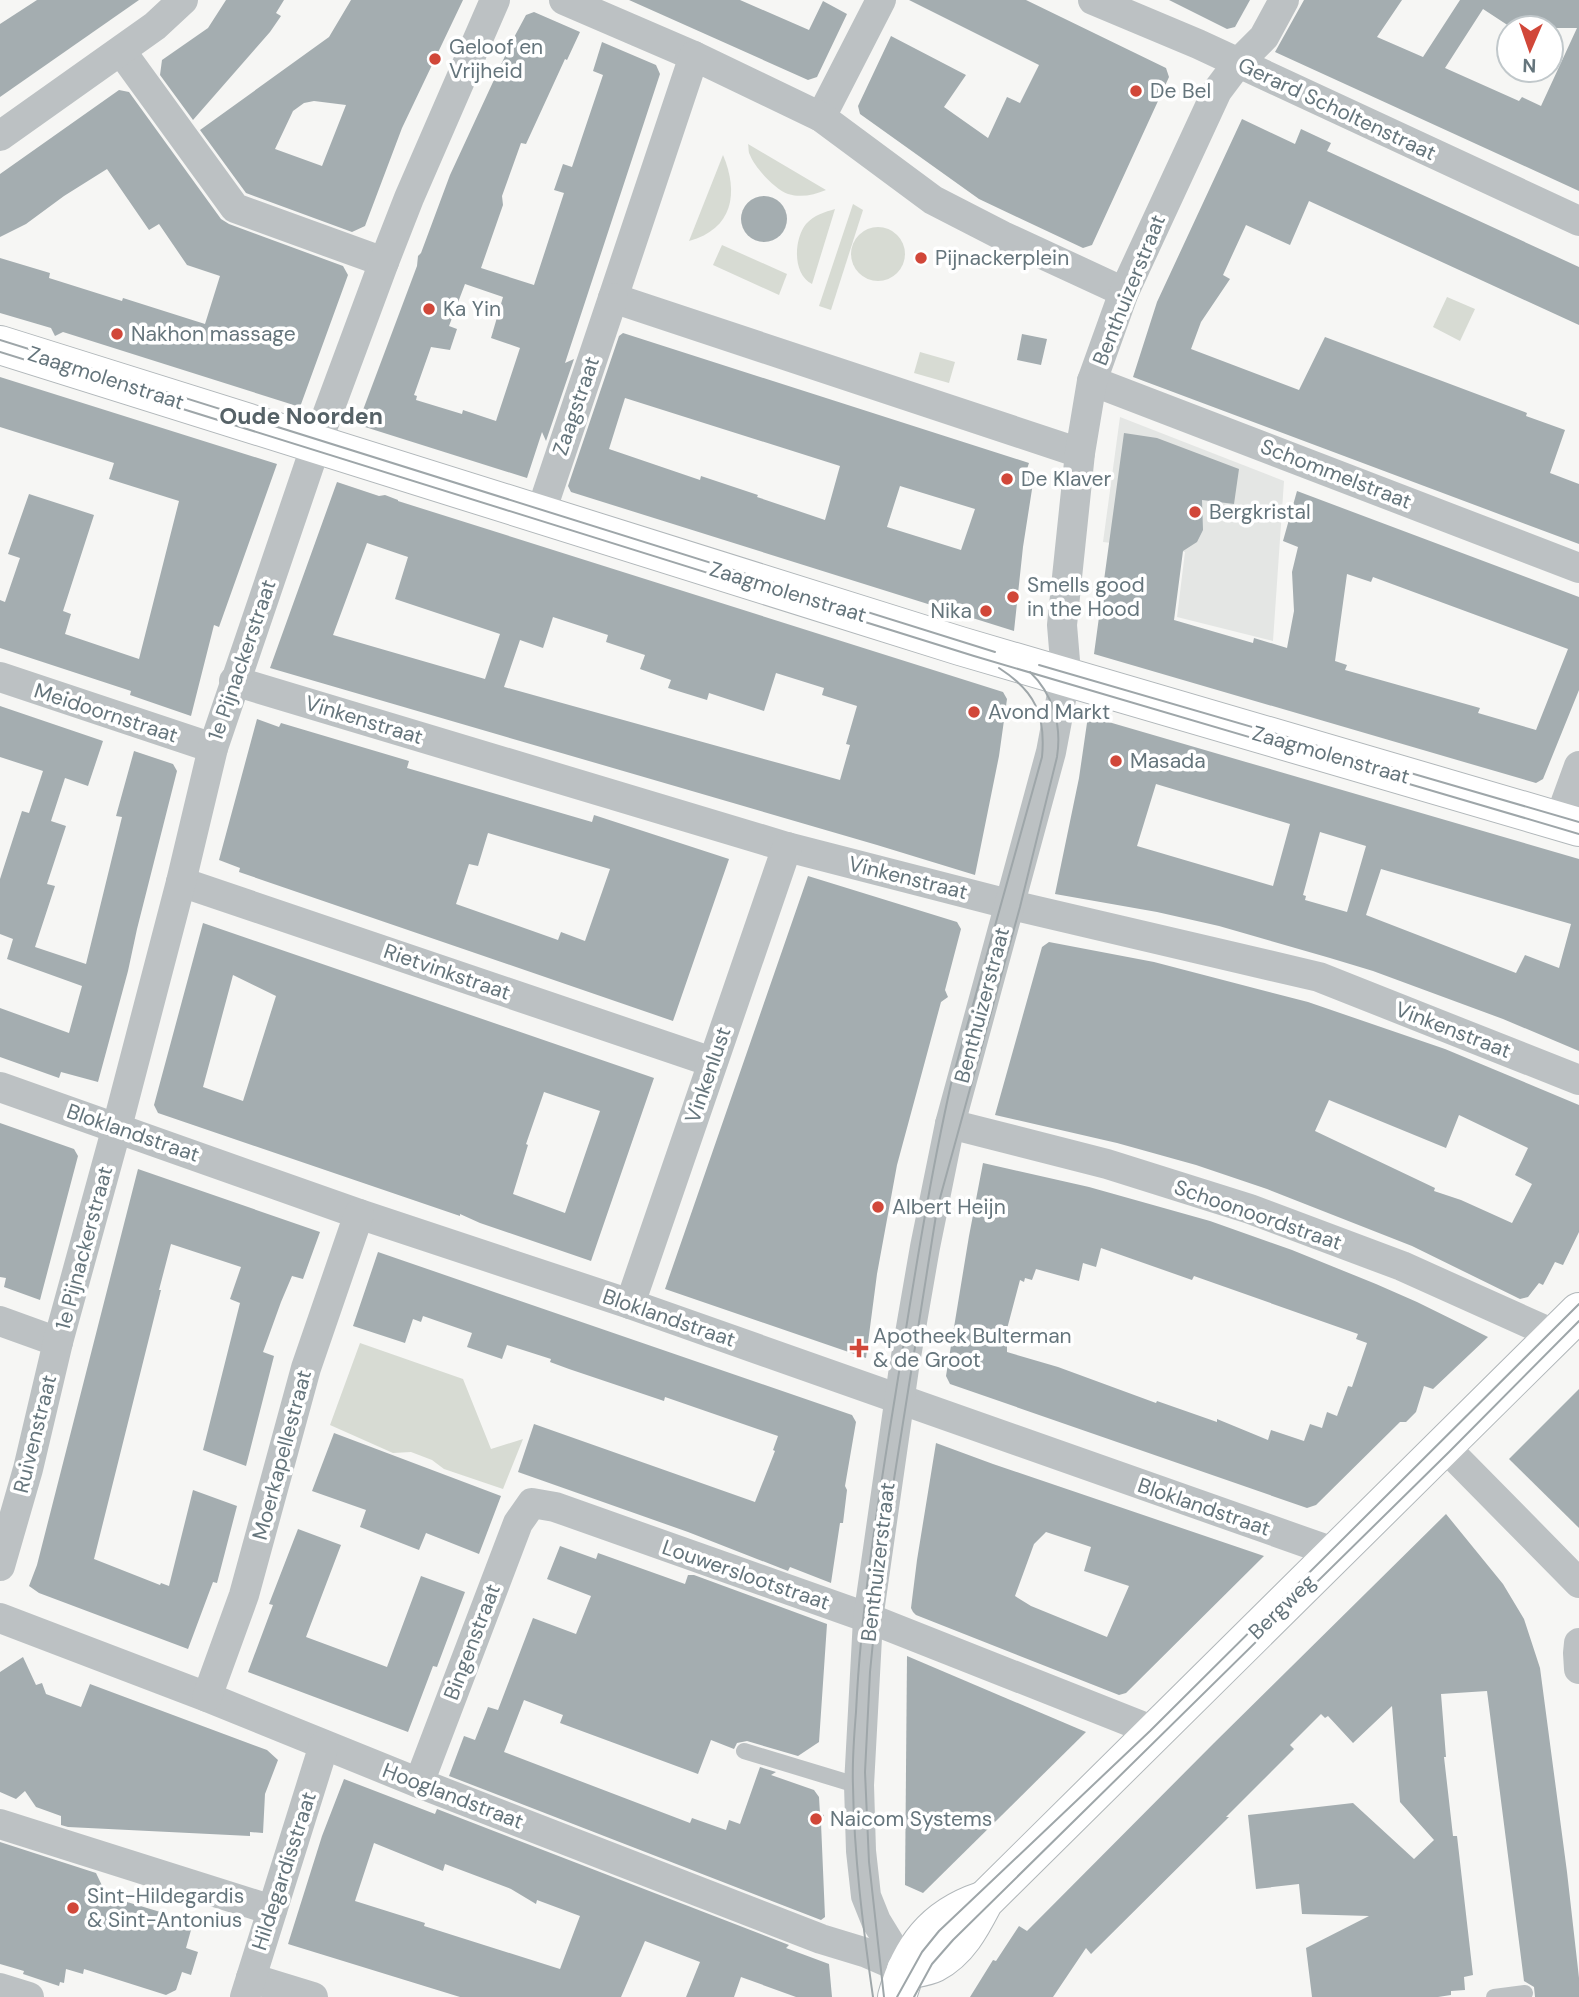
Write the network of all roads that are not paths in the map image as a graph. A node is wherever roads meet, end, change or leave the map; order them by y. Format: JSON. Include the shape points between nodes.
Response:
{"nodes":[{"id":1,"x":183,"y":0,"type":"edge"},
{"id":2,"x":495,"y":0,"type":"edge"},
{"id":3,"x":564,"y":0,"type":"edge"},
{"id":4,"x":881,"y":0,"type":"edge"},
{"id":5,"x":1093,"y":0,"type":"edge"},
{"id":6,"x":1284,"y":0,"type":"edge"},
{"id":7,"x":121,"y":51,"type":"junction"},
{"id":8,"x":694,"y":56,"type":"junction"},
{"id":9,"x":1238,"y":63,"type":"junction"},
{"id":10,"x":821,"y":117,"type":"junction"},
{"id":11,"x":0,"y":136,"type":"edge"},
{"id":12,"x":1579,"y":221,"type":"edge"},
{"id":13,"x":384,"y":262,"type":"junction"},
{"id":14,"x":1124,"y":292,"type":"junction"},
{"id":15,"x":613,"y":298,"type":"junction"},
{"id":16,"x":0,"y":345,"type":"edge"},
{"id":17,"x":1092,"y":381,"type":"junction"},
{"id":18,"x":316,"y":445,"type":"junction"},
{"id":19,"x":1080,"y":453,"type":"junction"},
{"id":20,"x":540,"y":514,"type":"junction"},
{"id":21,"x":1579,"y":568,"type":"edge"},
{"id":22,"x":0,"y":677,"type":"edge"},
{"id":23,"x":1065,"y":677,"type":"junction"},
{"id":24,"x":234,"y":681,"type":"junction"},
{"id":25,"x":212,"y":748,"type":"junction"},
{"id":26,"x":1579,"y":766,"type":"edge"},
{"id":27,"x":1569,"y":824,"type":"edge"},
{"id":28,"x":787,"y":847,"type":"junction"},
{"id":29,"x":181,"y":882,"type":"junction"},
{"id":30,"x":1010,"y":904,"type":"junction"},
{"id":31,"x":712,"y":1062,"type":"junction"},
{"id":32,"x":1579,"y":1080,"type":"edge"},
{"id":33,"x":0,"y":1087,"type":"edge"},
{"id":34,"x":950,"y":1124,"type":"junction"},
{"id":35,"x":117,"y":1127,"type":"junction"},
{"id":36,"x":359,"y":1214,"type":"junction"},
{"id":37,"x":630,"y":1304,"type":"junction"},
{"id":38,"x":0,"y":1321,"type":"edge"},
{"id":39,"x":1567,"y":1324,"type":"edge"},
{"id":40,"x":58,"y":1342,"type":"junction"},
{"id":41,"x":900,"y":1400,"type":"junction"},
{"id":42,"x":1444,"y":1446,"type":"junction"},
{"id":43,"x":532,"y":1503,"type":"joint"},
{"id":44,"x":1336,"y":1553,"type":"junction"},
{"id":45,"x":0,"y":1566,"type":"edge"},
{"id":46,"x":1579,"y":1583,"type":"edge"},
{"id":47,"x":0,"y":1618,"type":"edge"},
{"id":48,"x":869,"y":1619,"type":"junction"},
{"id":49,"x":1579,"y":1643,"type":"edge"},
{"id":50,"x":1579,"y":1669,"type":"edge"},
{"id":51,"x":207,"y":1697,"type":"junction"},
{"id":52,"x":1154,"y":1731,"type":"junction"},
{"id":53,"x":324,"y":1745,"type":"junction"},
{"id":54,"x":744,"y":1751,"type":"dead end"},
{"id":55,"x":419,"y":1783,"type":"junction"},
{"id":56,"x":859,"y":1785,"type":"junction"},
{"id":57,"x":0,"y":1824,"type":"edge"},
{"id":58,"x":272,"y":1910,"type":"junction"},
{"id":59,"x":902,"y":1984,"type":"edge"},
{"id":60,"x":248,"y":1987,"type":"edge"},
{"id":61,"x":0,"y":1988,"type":"edge"},
{"id":62,"x":1525,"y":1993,"type":"dead end"},
{"id":63,"x":29,"y":1997,"type":"edge"},
{"id":64,"x":313,"y":1997,"type":"edge"},
{"id":65,"x":1494,"y":1997,"type":"edge"}],
"edges":[{"from":1,"to":7,"type":"street"},
{"from":2,"to":13,"type":"street","name":"1e Pijnackerstraat"},
{"from":3,"to":8,"type":"street"},
{"from":4,"to":10,"type":"street"},
{"from":5,"to":9,"type":"street","name":"Gerard Scholtenstraat"},
{"from":6,"to":9,"type":"street","name":"Benthuizerstraat","via":[[1264,37]]},
{"from":7,"to":11,"type":"street"},
{"from":7,"to":13,"type":"street","via":[[235,208]]},
{"from":8,"to":10,"type":"street"},
{"from":8,"to":15,"type":"street"},
{"from":9,"to":12,"type":"street","name":"Gerard Scholtenstraat"},
{"from":9,"to":14,"type":"street","name":"Benthuizerstraat","via":[[1217,92]]},
{"from":10,"to":14,"type":"street","via":[[933,200]]},
{"from":13,"to":18,"type":"street","name":"1e Pijnackerstraat"},
{"from":14,"to":17,"type":"street","name":"Benthuizerstraat"},
{"from":15,"to":19,"type":"street"},
{"from":15,"to":20,"type":"street","name":"Zaagstraat"},
{"from":16,"to":18,"type":"street","name":"Zaagmolenstraat"},
{"from":17,"to":19,"type":"street","name":"Benthuizerstraat"},
{"from":17,"to":21,"type":"street","name":"Schommelstraat"},
{"from":18,"to":20,"type":"street","name":"Zaagmolenstraat"},
{"from":18,"to":24,"type":"street","name":"1e Pijnackerstraat"},
{"from":19,"to":23,"type":"street","name":"Benthuizerstraat","via":[[1062,625]]},
{"from":20,"to":23,"type":"street","name":"Zaagmolenstraat"},
{"from":22,"to":25,"type":"street","name":"Meidoornstraat"},
{"from":23,"to":27,"type":"street","name":"Zaagmolenstraat"},
{"from":23,"to":30,"type":"street","name":"Benthuizerstraat","via":[[1051,752]]},
{"from":24,"to":25,"type":"street","name":"1e Pijnackerstraat"},
{"from":24,"to":28,"type":"street","name":"Vinkenstraat"},
{"from":25,"to":29,"type":"street","name":"1e Pijnackerstraat"},
{"from":26,"to":27,"type":"street"},
{"from":28,"to":30,"type":"street","name":"Vinkenstraat"},
{"from":28,"to":31,"type":"street","name":"Vinkenlust"},
{"from":29,"to":31,"type":"street","name":"Rietvinkstraat"},
{"from":29,"to":35,"type":"street","name":"1e Pijnackerstraat"},
{"from":30,"to":32,"type":"street","name":"Vinkenstraat","via":[[1319,977]]},
{"from":30,"to":34,"type":"street","name":"Benthuizerstraat"},
{"from":31,"to":37,"type":"street","name":"Vinkenlust"},
{"from":33,"to":35,"type":"street","name":"Bloklandstraat"},
{"from":34,"to":39,"type":"street","name":"Schoonoordstraat","via":[[1107,1164],[1250,1209],[1402,1266],[1551,1333]]},
{"from":34,"to":41,"type":"street","name":"Benthuizerstraat"},
{"from":35,"to":36,"type":"street","name":"Bloklandstraat"},
{"from":35,"to":40,"type":"street","name":"1e Pijnackerstraat"},
{"from":36,"to":37,"type":"street","name":"Bloklandstraat"},
{"from":36,"to":51,"type":"street","name":"Moerkapellestraat","via":[[306,1368],[244,1595]]},
{"from":37,"to":41,"type":"street","name":"Bloklandstraat"},
{"from":38,"to":40,"type":"street"},
{"from":39,"to":42,"type":"street","name":"Bergweg"},
{"from":40,"to":45,"type":"street","name":"Ruivenstraat"},
{"from":41,"to":44,"type":"street","name":"Bloklandstraat"},
{"from":41,"to":48,"type":"street","name":"Benthuizerstraat"},
{"from":42,"to":44,"type":"street","name":"Bergweg"},
{"from":42,"to":46,"type":"street"},
{"from":43,"to":48,"type":"street","name":"Louwerslootstraat","via":[[555,1507]]},
{"from":43,"to":55,"type":"street","name":"Bingenstraat","via":[[518,1523]]},
{"from":44,"to":52,"type":"street","name":"Bergweg"},
{"from":47,"to":51,"type":"street","name":"Hooglandstraat"},
{"from":48,"to":52,"type":"street","name":"Louwerslootstraat"},
{"from":48,"to":56,"type":"street","name":"Benthuizerstraat"},
{"from":49,"to":50,"type":"street"},
{"from":51,"to":53,"type":"street","name":"Hooglandstraat"},
{"from":52,"to":59,"type":"street","name":"Bergweg","via":[[984,1901],[965,1906],[936,1926],[914,1953]]},
{"from":53,"to":55,"type":"street","name":"Hooglandstraat"},
{"from":53,"to":58,"type":"street","name":"Hildegardisstraat"},
{"from":54,"to":56,"type":"lane"},
{"from":55,"to":59,"type":"street","name":"Hooglandstraat","via":[[867,1953]]},
{"from":56,"to":59,"type":"street","name":"Benthuizerstraat","via":[[866,1896]]},
{"from":57,"to":58,"type":"street"},
{"from":58,"to":60,"type":"street","name":"Hildegardisstraat"},
{"from":60,"to":64,"type":"street"},
{"from":61,"to":63,"type":"street"},
{"from":62,"to":65,"type":"lane"}]}
